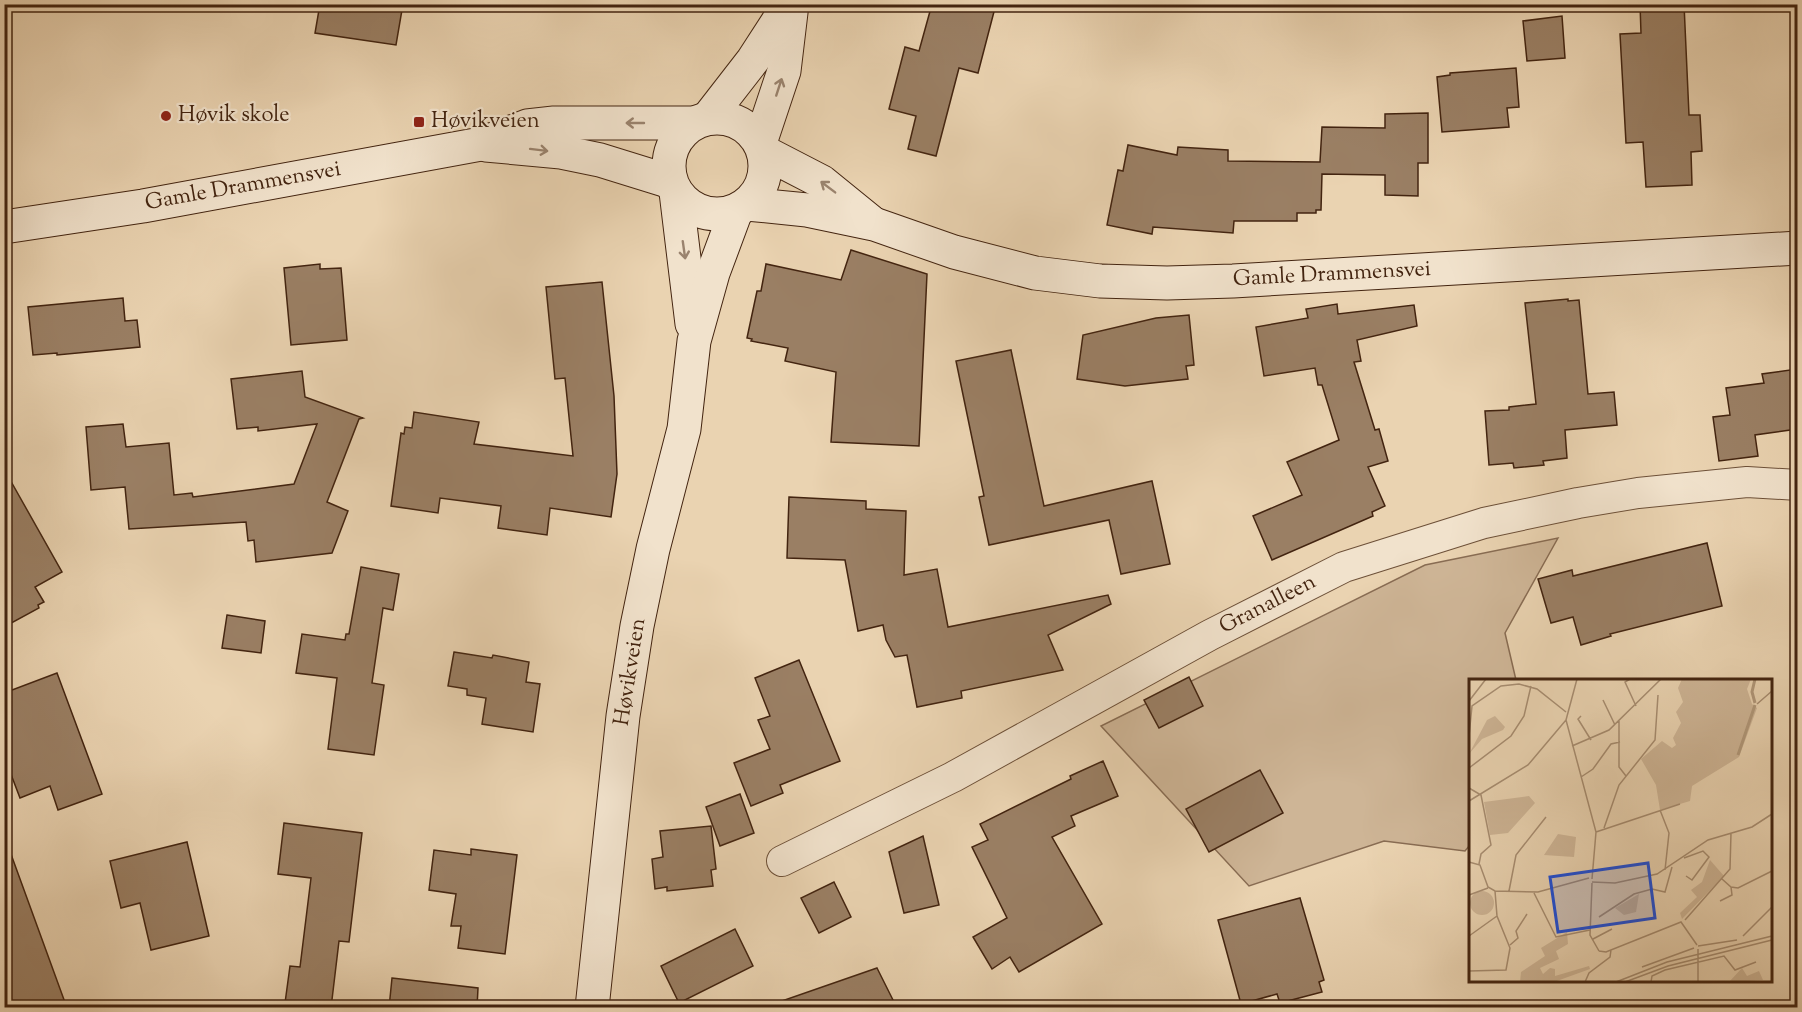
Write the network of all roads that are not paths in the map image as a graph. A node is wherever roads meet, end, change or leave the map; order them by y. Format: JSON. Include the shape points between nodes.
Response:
{"nodes":[{"id":1,"x":791,"y":4,"type":"edge"},
{"id":2,"x":701,"y":120,"type":"junction"},
{"id":3,"x":481,"y":144,"type":"junction"},
{"id":4,"x":762,"y":147,"type":"junction"},
{"id":5,"x":673,"y":187,"type":"junction"},
{"id":6,"x":742,"y":208,"type":"junction"},
{"id":7,"x":874,"y":224,"type":"junction"},
{"id":8,"x":4,"y":227,"type":"edge"},
{"id":9,"x":1797,"y":248,"type":"edge"},
{"id":10,"x":694,"y":341,"type":"junction"},
{"id":11,"x":1797,"y":485,"type":"edge"},
{"id":12,"x":782,"y":861,"type":"dead end"},
{"id":13,"x":592,"y":1008,"type":"edge"}],
"edges":[{"from":1,"to":2,"type":"main road","via":[[753,60]]},
{"from":4,"to":1,"type":"main road","one_way":true,"via":[[784,72]]},
{"from":2,"to":3,"type":"main road","name":"Gamle Drammensvei","one_way":true,"via":[[554,123],[527,126]]},
{"from":2,"to":4,"type":"main road","via":[[724,117],[738,122],[751,130]]},
{"from":2,"to":5,"type":"main road","via":[[680,134],[672,149],[668,165]]},
{"from":3,"to":5,"type":"main road","name":"Gamle Drammensvei","one_way":true,"via":[[600,160]]},
{"from":3,"to":8,"type":"main road","name":"Gamle Drammensvei","via":[[154,204]]},
{"from":4,"to":6,"type":"main road","via":[[766,171],[760,189]]},
{"from":7,"to":4,"type":"main road","name":"Gamle Drammensvei","one_way":true,"via":[[822,182]]},
{"from":5,"to":6,"type":"main road","via":[[687,204],[702,212],[719,214]]},
{"from":5,"to":10,"type":"main road","name":"Høvikveien","one_way":true},
{"from":6,"to":7,"type":"main road","name":"Gamle Drammensvei","via":[[807,210]]},
{"from":6,"to":10,"type":"main road","name":"Høvikveien","via":[[713,273]]},
{"from":7,"to":9,"type":"main road","name":"Gamle Drammensvei","via":[[954,252],[1035,273],[1100,281],[1167,283]]},
{"from":10,"to":13,"type":"main road","name":"Høvikveien","via":[[684,429],[646,582],[623,716]]},
{"from":11,"to":12,"type":"street","name":"Granalleen","via":[[1748,483],[1578,503],[1484,523],[1344,567],[1210,635],[953,777]]}]}
